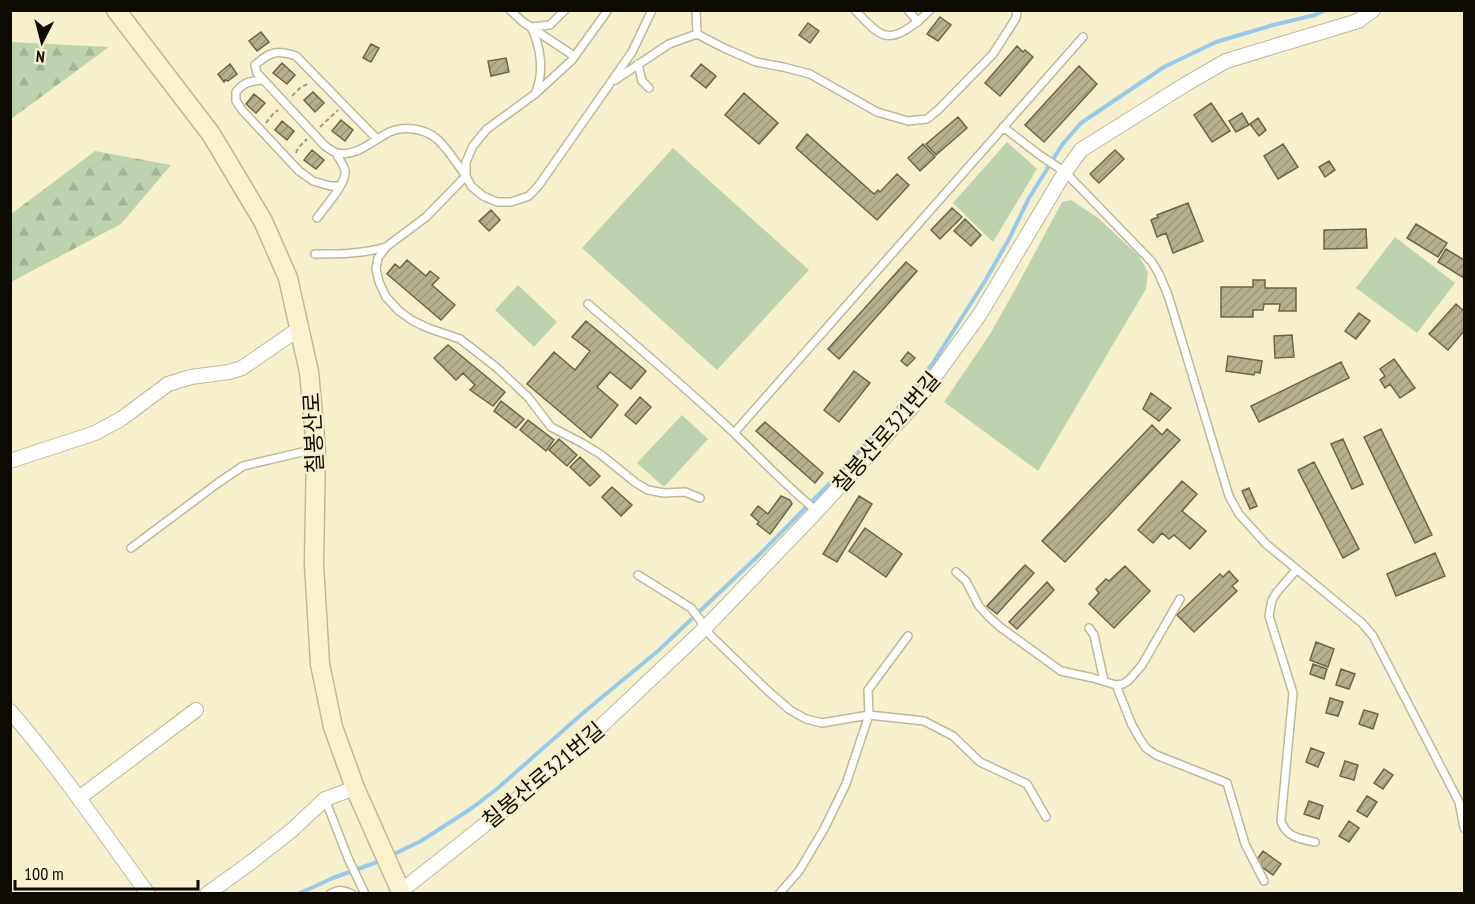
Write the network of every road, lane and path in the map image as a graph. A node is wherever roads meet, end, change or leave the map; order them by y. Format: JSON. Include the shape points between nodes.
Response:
{"nodes":[{"id":1,"x":116,"y":10,"type":"edge"},
{"id":2,"x":510,"y":10,"type":"edge"},
{"id":3,"x":565,"y":10,"type":"edge"},
{"id":4,"x":608,"y":10,"type":"edge"},
{"id":5,"x":652,"y":10,"type":"edge"},
{"id":6,"x":696,"y":10,"type":"edge"},
{"id":7,"x":855,"y":10,"type":"edge"},
{"id":8,"x":908,"y":10,"type":"edge"},
{"id":9,"x":930,"y":10,"type":"edge"},
{"id":10,"x":1017,"y":10,"type":"edge"},
{"id":11,"x":1373,"y":10,"type":"edge"},
{"id":12,"x":918,"y":22,"type":"junction"},
{"id":13,"x":531,"y":27,"type":"junction"},
{"id":14,"x":697,"y":34,"type":"junction"},
{"id":15,"x":1083,"y":37,"type":"dead end"},
{"id":16,"x":574,"y":56,"type":"junction"},
{"id":17,"x":638,"y":64,"type":"junction"},
{"id":18,"x":263,"y":80,"type":"junction"},
{"id":19,"x":612,"y":82,"type":"junction"},
{"id":20,"x":649,"y":88,"type":"dead end"},
{"id":21,"x":535,"y":94,"type":"junction"},
{"id":22,"x":1003,"y":127,"type":"junction"},
{"id":23,"x":377,"y":139,"type":"junction"},
{"id":24,"x":336,"y":153,"type":"junction"},
{"id":25,"x":1065,"y":172,"type":"junction"},
{"id":26,"x":466,"y":176,"type":"junction"},
{"id":27,"x":340,"y":186,"type":"junction"},
{"id":28,"x":317,"y":218,"type":"dead end"},
{"id":29,"x":386,"y":247,"type":"junction"},
{"id":30,"x":315,"y":254,"type":"dead end"},
{"id":31,"x":588,"y":304,"type":"dead end"},
{"id":32,"x":300,"y":328,"type":"junction"},
{"id":33,"x":734,"y":433,"type":"junction"},
{"id":34,"x":316,"y":449,"type":"junction"},
{"id":35,"x":10,"y":461,"type":"edge"},
{"id":36,"x":700,"y":498,"type":"dead end"},
{"id":37,"x":817,"y":511,"type":"junction"},
{"id":38,"x":131,"y":548,"type":"dead end"},
{"id":39,"x":1296,"y":570,"type":"junction"},
{"id":40,"x":956,"y":572,"type":"dead end"},
{"id":41,"x":638,"y":575,"type":"dead end"},
{"id":42,"x":1180,"y":599,"type":"dead end"},
{"id":43,"x":702,"y":625,"type":"junction"},
{"id":44,"x":1089,"y":628,"type":"dead end"},
{"id":45,"x":908,"y":636,"type":"dead end"},
{"id":46,"x":1104,"y":681,"type":"junction"},
{"id":47,"x":1116,"y":685,"type":"junction"},
{"id":48,"x":196,"y":710,"type":"dead end"},
{"id":49,"x":10,"y":711,"type":"edge"},
{"id":50,"x":869,"y":716,"type":"junction"},
{"id":51,"x":355,"y":788,"type":"junction"},
{"id":52,"x":79,"y":798,"type":"junction"},
{"id":53,"x":325,"y":799,"type":"junction"},
{"id":54,"x":1046,"y":818,"type":"dead end"},
{"id":55,"x":1464,"y":828,"type":"edge"},
{"id":56,"x":1315,"y":842,"type":"dead end"},
{"id":57,"x":1264,"y":881,"type":"dead end"},
{"id":58,"x":399,"y":887,"type":"edge"},
{"id":59,"x":148,"y":894,"type":"edge"},
{"id":60,"x":207,"y":894,"type":"edge"},
{"id":61,"x":330,"y":894,"type":"edge"},
{"id":62,"x":352,"y":894,"type":"edge"},
{"id":63,"x":365,"y":894,"type":"edge"},
{"id":64,"x":778,"y":894,"type":"edge"}],
"edges":[{"from":1,"to":32,"type":"street","name":"칠봉산로","via":[[211,134],[263,221],[288,278]]},
{"from":2,"to":13,"type":"lane"},
{"from":3,"to":13,"type":"lane","via":[[550,25]]},
{"from":4,"to":16,"type":"lane"},
{"from":5,"to":19,"type":"lane"},
{"from":6,"to":14,"type":"lane"},
{"from":7,"to":12,"type":"lane","via":[[885,36],[898,34]]},
{"from":8,"to":12,"type":"lane"},
{"from":9,"to":12,"type":"lane"},
{"from":10,"to":14,"type":"lane","via":[[993,54],[946,102],[927,119],[908,121],[877,112],[810,74],[756,62]]},
{"from":11,"to":25,"type":"street","name":"칠봉산로321번길","via":[[1358,21],[1226,61],[1081,150]]},
{"from":13,"to":16,"type":"lane"},
{"from":13,"to":21,"type":"lane","via":[[540,51]]},
{"from":14,"to":17,"type":"lane","via":[[669,44]]},
{"from":15,"to":22,"type":"lane"},
{"from":16,"to":21,"type":"lane"},
{"from":17,"to":19,"type":"lane"},
{"from":17,"to":20,"type":"lane","via":[[642,81]]},
{"from":18,"to":23,"type":"lane","via":[[255,65],[263,58],[282,52],[296,56]]},
{"from":18,"to":24,"type":"lane"},
{"from":18,"to":27,"type":"lane","via":[[248,81],[236,92],[242,110],[299,171],[313,181]]},
{"from":19,"to":26,"type":"lane","via":[[529,196],[497,202],[471,186]]},
{"from":21,"to":26,"type":"lane","via":[[487,129],[473,146],[466,162]]},
{"from":22,"to":25,"type":"lane"},
{"from":22,"to":33,"type":"lane"},
{"from":23,"to":24,"type":"lane","via":[[359,150]]},
{"from":23,"to":26,"type":"lane","via":[[403,129],[427,133],[438,140]]},
{"from":24,"to":27,"type":"lane","via":[[345,169]]},
{"from":25,"to":37,"type":"street","name":"칠봉산로321번길","via":[[980,314],[922,395]]},
{"from":25,"to":39,"type":"lane","via":[[1159,274],[1229,496],[1249,527]]},
{"from":26,"to":29,"type":"lane","via":[[426,217]]},
{"from":27,"to":28,"type":"lane"},
{"from":29,"to":30,"type":"lane","via":[[356,254]]},
{"from":29,"to":36,"type":"lane","via":[[376,269],[386,297],[399,311],[428,328],[460,339],[528,397],[551,427],[600,454],[636,483],[648,490],[685,492]]},
{"from":31,"to":33,"type":"lane"},
{"from":32,"to":34,"type":"street","name":"칠봉산로","via":[[309,372]]},
{"from":32,"to":35,"type":"street","via":[[242,368],[168,384],[122,419],[95,433]]},
{"from":33,"to":37,"type":"lane"},
{"from":34,"to":38,"type":"lane","via":[[243,466]]},
{"from":34,"to":51,"type":"street","name":"칠봉산로","via":[[314,564],[320,664],[333,727]]},
{"from":37,"to":43,"type":"street","name":"칠봉산로321번길"},
{"from":39,"to":55,"type":"lane","via":[[1373,636],[1459,801]]},
{"from":39,"to":56,"type":"lane","via":[[1277,592],[1269,616],[1293,693],[1281,821],[1289,834]]},
{"from":40,"to":46,"type":"lane","via":[[966,581],[979,606],[1000,627],[1061,671]]},
{"from":41,"to":43,"type":"lane","via":[[691,608]]},
{"from":42,"to":47,"type":"lane","via":[[1142,665],[1129,680]]},
{"from":43,"to":50,"type":"lane","via":[[767,690],[806,719],[822,723]]},
{"from":43,"to":58,"type":"street","name":"칠봉산로321번길","via":[[596,731],[516,800]]},
{"from":44,"to":46,"type":"lane"},
{"from":45,"to":50,"type":"lane","via":[[868,690]]},
{"from":46,"to":47,"type":"lane"},
{"from":47,"to":57,"type":"lane","via":[[1146,748],[1227,783],[1245,844]]},
{"from":48,"to":52,"type":"street"},
{"from":49,"to":52,"type":"street"},
{"from":50,"to":54,"type":"lane","via":[[924,721],[953,736],[980,762],[1027,784]]},
{"from":50,"to":64,"type":"lane","via":[[846,784],[824,829],[799,871]]},
{"from":51,"to":53,"type":"street"},
{"from":51,"to":58,"type":"street","name":"칠봉산로"},
{"from":52,"to":59,"type":"street"},
{"from":53,"to":60,"type":"street","via":[[292,830]]},
{"from":53,"to":63,"type":"lane"},
{"from":61,"to":62,"type":"lane","via":[[343,890]]}]}
